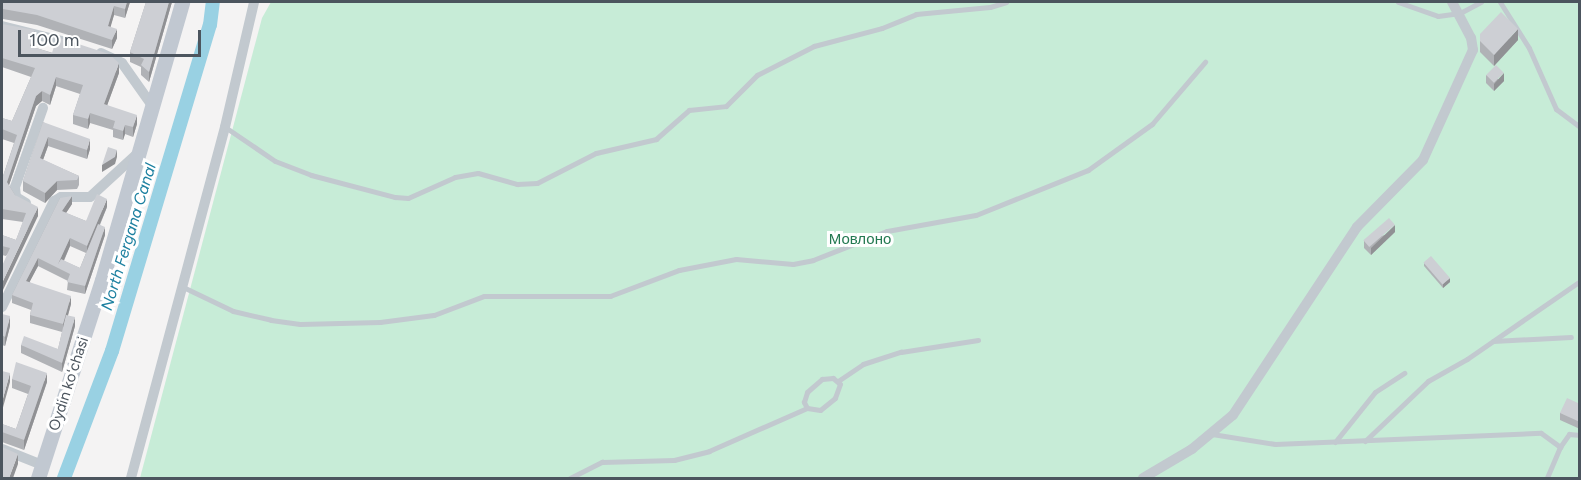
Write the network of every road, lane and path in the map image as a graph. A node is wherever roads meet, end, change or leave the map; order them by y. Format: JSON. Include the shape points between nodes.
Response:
{"nodes":[{"id":1,"x":182,"y":2,"type":"edge"},
{"id":2,"x":255,"y":2,"type":"edge"},
{"id":3,"x":1006,"y":2,"type":"edge"},
{"id":4,"x":1398,"y":2,"type":"edge"},
{"id":5,"x":1452,"y":2,"type":"edge"},
{"id":6,"x":1481,"y":2,"type":"edge"},
{"id":7,"x":1500,"y":2,"type":"edge"},
{"id":8,"x":1460,"y":13,"type":"junction"},
{"id":9,"x":2,"y":26,"type":"edge"},
{"id":10,"x":81,"y":47,"type":"edge"},
{"id":11,"x":92,"y":51,"type":"edge"},
{"id":12,"x":1205,"y":62,"type":"dead end"},
{"id":13,"x":153,"y":107,"type":"junction"},
{"id":14,"x":44,"y":108,"type":"dead end"},
{"id":15,"x":225,"y":127,"type":"junction"},
{"id":16,"x":1580,"y":127,"type":"edge"},
{"id":17,"x":140,"y":152,"type":"junction"},
{"id":18,"x":46,"y":212,"type":"junction"},
{"id":19,"x":1580,"y":281,"type":"edge"},
{"id":20,"x":182,"y":287,"type":"junction"},
{"id":21,"x":2,"y":307,"type":"edge"},
{"id":22,"x":1572,"y":337,"type":"dead end"},
{"id":23,"x":978,"y":340,"type":"dead end"},
{"id":24,"x":1493,"y":341,"type":"junction"},
{"id":25,"x":1404,"y":373,"type":"dead end"},
{"id":26,"x":838,"y":381,"type":"junction"},
{"id":27,"x":807,"y":408,"type":"junction"},
{"id":28,"x":1212,"y":434,"type":"junction"},
{"id":29,"x":1580,"y":435,"type":"edge"},
{"id":30,"x":1365,"y":441,"type":"junction"},
{"id":31,"x":1335,"y":442,"type":"junction"},
{"id":32,"x":1560,"y":447,"type":"junction"},
{"id":33,"x":2,"y":449,"type":"edge"},
{"id":34,"x":40,"y":472,"type":"edge"},
{"id":35,"x":131,"y":478,"type":"edge"},
{"id":36,"x":570,"y":478,"type":"edge"},
{"id":37,"x":1147,"y":478,"type":"edge"},
{"id":38,"x":1547,"y":478,"type":"edge"}],
"edges":[{"from":1,"to":13,"type":"street","name":"Oydin koʻchasi"},
{"from":2,"to":15,"type":"street"},
{"from":3,"to":15,"type":"lane","via":[[916,14],[882,28],[814,46],[757,75],[726,106],[689,110],[656,139],[596,153],[537,183],[517,184],[478,173],[455,177],[408,198],[395,197],[311,175],[275,161]]},
{"from":4,"to":8,"type":"lane","via":[[1438,16]]},
{"from":5,"to":8,"type":"street"},
{"from":6,"to":8,"type":"lane"},
{"from":7,"to":16,"type":"lane","via":[[1529,48],[1556,109]]},
{"from":8,"to":28,"type":"street","via":[[1471,38],[1470,62],[1423,160],[1357,227],[1251,390]]},
{"from":9,"to":10,"type":"street"},
{"from":11,"to":13,"type":"street","via":[[122,63]]},
{"from":12,"to":20,"type":"lane","via":[[1152,124],[1088,170],[976,215],[887,231],[813,260],[793,264],[736,259],[679,270],[610,296],[484,296],[434,315],[370,322],[300,324],[271,320],[233,312]]},
{"from":13,"to":17,"type":"street","name":"Oydin koʻchasi"},
{"from":14,"to":18,"type":"street","via":[[14,193]]},
{"from":15,"to":20,"type":"street"},
{"from":17,"to":18,"type":"street","via":[[90,197],[58,198]]},
{"from":17,"to":34,"type":"street","name":"Oydin koʻchasi"},
{"from":18,"to":21,"type":"street"},
{"from":19,"to":24,"type":"lane"},
{"from":20,"to":35,"type":"street"},
{"from":22,"to":24,"type":"lane"},
{"from":23,"to":26,"type":"lane","via":[[901,352],[863,364]]},
{"from":24,"to":30,"type":"lane","via":[[1428,381]]},
{"from":25,"to":31,"type":"lane","via":[[1375,392]]},
{"from":26,"to":27,"type":"lane","via":[[838,395],[827,406],[814,411]]},
{"from":26,"to":27,"type":"lane","via":[[828,378],[813,387],[804,398]]},
{"from":27,"to":36,"type":"lane","via":[[709,451],[674,460],[602,462]]},
{"from":28,"to":31,"type":"lane","via":[[1248,442]]},
{"from":28,"to":37,"type":"street"},
{"from":29,"to":32,"type":"lane","via":[[1569,434]]},
{"from":30,"to":31,"type":"lane"},
{"from":30,"to":32,"type":"lane","via":[[1541,433]]},
{"from":32,"to":38,"type":"lane"},
{"from":33,"to":34,"type":"street"}]}
